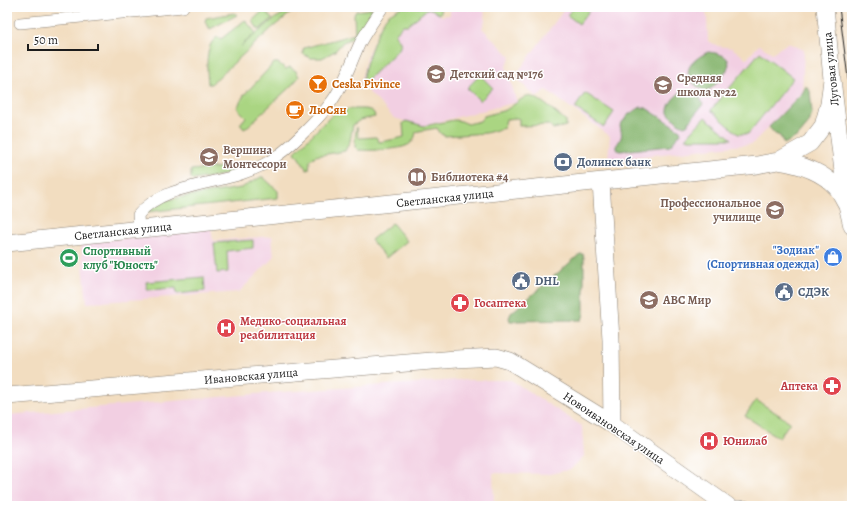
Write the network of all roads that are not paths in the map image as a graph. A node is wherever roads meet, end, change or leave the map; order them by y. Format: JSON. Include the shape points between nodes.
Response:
{"nodes":[{"id":1,"x":183,"y":7,"type":"edge"},
{"id":2,"x":383,"y":7,"type":"edge"},
{"id":3,"x":825,"y":7,"type":"edge"},
{"id":4,"x":20,"y":23,"type":"dead end"},
{"id":5,"x":832,"y":79,"type":"junction"},
{"id":6,"x":778,"y":161,"type":"junction"},
{"id":7,"x":601,"y":182,"type":"junction"},
{"id":8,"x":848,"y":204,"type":"junction"},
{"id":9,"x":852,"y":226,"type":"edge"},
{"id":10,"x":139,"y":230,"type":"junction"},
{"id":11,"x":7,"y":243,"type":"edge"},
{"id":12,"x":496,"y":357,"type":"joint"},
{"id":13,"x":7,"y":396,"type":"edge"},
{"id":14,"x":612,"y":424,"type":"junction"},
{"id":15,"x":728,"y":506,"type":"edge"},
{"id":16,"x":733,"y":506,"type":"edge"},
{"id":17,"x":745,"y":506,"type":"edge"}],
"edges":[{"from":1,"to":4,"type":"street"},
{"from":2,"to":10,"type":"street","via":[[363,38],[332,100],[318,118],[290,145],[270,161],[242,174],[164,195],[150,203],[138,215]]},
{"from":3,"to":5,"type":"main road","name":"Луговая улица"},
{"from":5,"to":6,"type":"main road","name":"Светланская улица","via":[[823,126],[810,143]]},
{"from":5,"to":8,"type":"main road","name":"Луговая улица"},
{"from":6,"to":7,"type":"main road","name":"Светланская улица"},
{"from":6,"to":8,"type":"main road","via":[[796,163],[819,173],[836,187]]},
{"from":7,"to":10,"type":"main road","name":"Светланская улица"},
{"from":7,"to":14,"type":"main road","via":[[611,339]]},
{"from":8,"to":9,"type":"main road","name":"Луговая улица"},
{"from":10,"to":11,"type":"main road","name":"Светланская улица"},
{"from":12,"to":13,"type":"main road","name":"Ивановская улица"},
{"from":12,"to":14,"type":"main road","name":"Новоивановская улица","via":[[510,361]]},
{"from":14,"to":15,"type":"main road","name":"Новоивановская улица"},
{"from":16,"to":17,"type":"street"}]}
